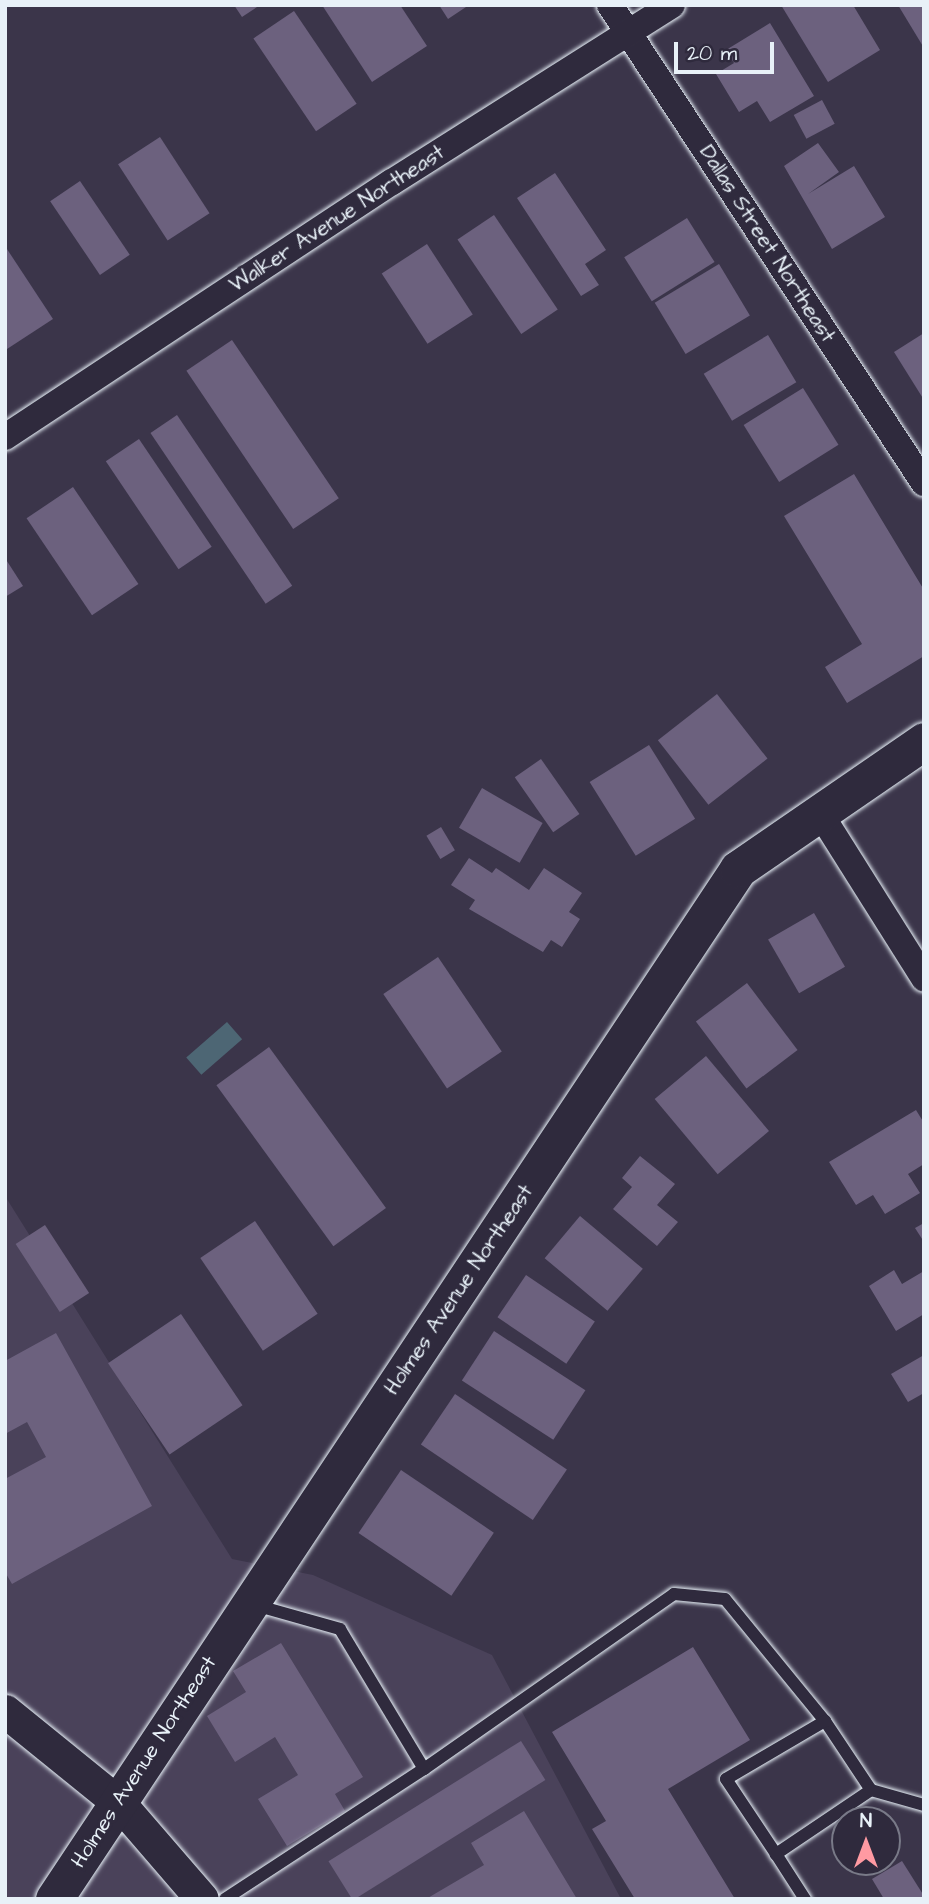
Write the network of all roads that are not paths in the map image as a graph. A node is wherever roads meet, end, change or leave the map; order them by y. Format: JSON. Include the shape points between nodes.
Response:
{"nodes":[{"id":1,"x":610,"y":5,"type":"edge"},
{"id":2,"x":672,"y":5,"type":"edge"},
{"id":3,"x":629,"y":33,"type":"junction"},
{"id":4,"x":5,"y":437,"type":"edge"},
{"id":5,"x":924,"y":483,"type":"edge"},
{"id":6,"x":924,"y":741,"type":"edge"},
{"id":7,"x":818,"y":810,"type":"junction"},
{"id":8,"x":924,"y":978,"type":"edge"},
{"id":9,"x":251,"y":1604,"type":"junction"},
{"id":10,"x":5,"y":1711,"type":"edge"},
{"id":11,"x":825,"y":1721,"type":"junction"},
{"id":12,"x":424,"y":1769,"type":"junction"},
{"id":13,"x":871,"y":1790,"type":"junction"},
{"id":14,"x":120,"y":1804,"type":"junction"},
{"id":15,"x":924,"y":1805,"type":"edge"},
{"id":16,"x":776,"y":1854,"type":"junction"},
{"id":17,"x":54,"y":1899,"type":"edge"},
{"id":18,"x":202,"y":1899,"type":"edge"},
{"id":19,"x":225,"y":1899,"type":"edge"},
{"id":20,"x":805,"y":1899,"type":"edge"}],
"edges":[{"from":1,"to":3,"type":"street","name":"Dallas Street Northeast"},
{"from":2,"to":3,"type":"street","name":"Walker Avenue Northeast"},
{"from":3,"to":4,"type":"street","name":"Walker Avenue Northeast"},
{"from":3,"to":5,"type":"street","name":"Dallas Street Northeast"},
{"from":6,"to":7,"type":"main road","name":"Holmes Avenue Northeast"},
{"from":7,"to":8,"type":"street"},
{"from":7,"to":9,"type":"main road","name":"Holmes Avenue Northeast","via":[[738,869]]},
{"from":9,"to":12,"type":"lane","via":[[340,1629]]},
{"from":9,"to":14,"type":"main road","name":"Holmes Avenue Northeast"},
{"from":10,"to":14,"type":"street"},
{"from":11,"to":12,"type":"lane","via":[[725,1599],[674,1594]]},
{"from":11,"to":13,"type":"lane"},
{"from":11,"to":16,"type":"lane","via":[[726,1779]]},
{"from":12,"to":19,"type":"lane"},
{"from":13,"to":15,"type":"lane"},
{"from":13,"to":16,"type":"lane"},
{"from":14,"to":17,"type":"main road","name":"Holmes Avenue Northeast"},
{"from":14,"to":18,"type":"street"},
{"from":16,"to":20,"type":"lane"}]}
